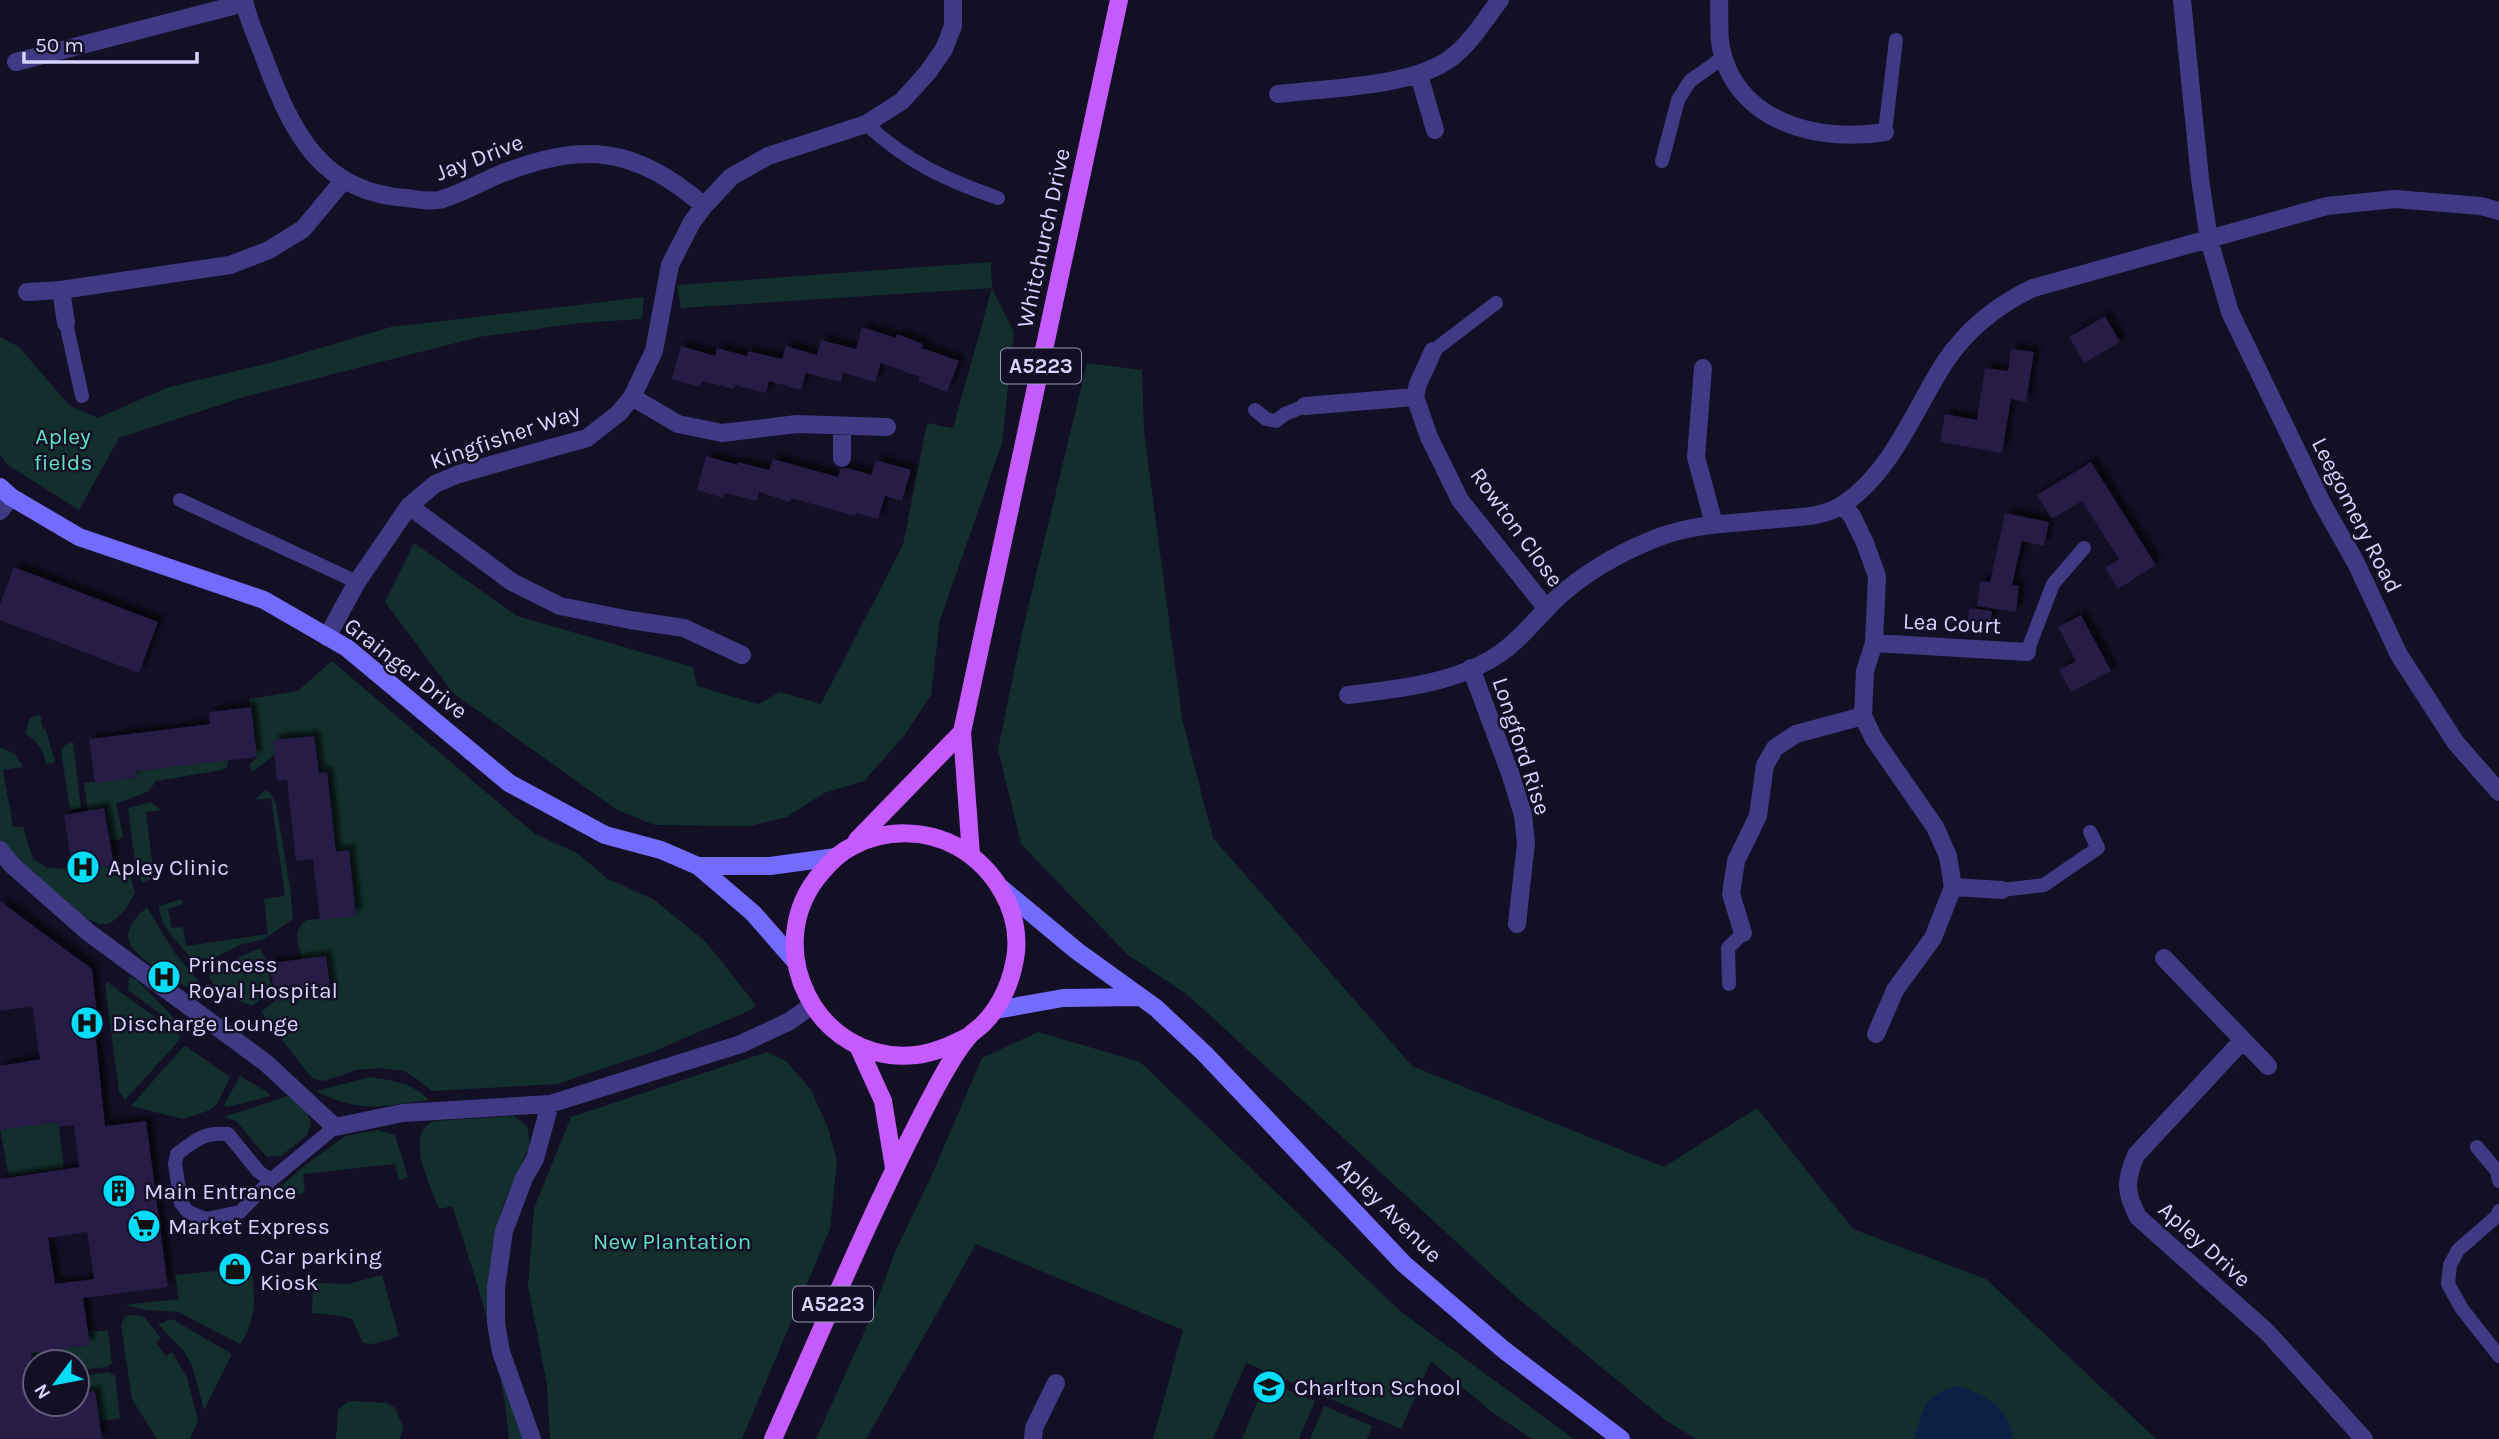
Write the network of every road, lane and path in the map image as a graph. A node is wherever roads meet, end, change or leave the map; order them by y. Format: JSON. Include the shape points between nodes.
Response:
{"nodes":[{"id":1,"x":953,"y":0,"type":"edge"},
{"id":2,"x":1119,"y":0,"type":"edge"},
{"id":3,"x":1500,"y":0,"type":"edge"},
{"id":4,"x":1719,"y":0,"type":"edge"},
{"id":5,"x":2182,"y":0,"type":"edge"},
{"id":6,"x":244,"y":2,"type":"edge"},
{"id":7,"x":1896,"y":40,"type":"dead end"},
{"id":8,"x":1724,"y":57,"type":"junction"},
{"id":9,"x":16,"y":62,"type":"dead end"},
{"id":10,"x":1419,"y":75,"type":"junction"},
{"id":11,"x":1278,"y":94,"type":"dead end"},
{"id":12,"x":866,"y":124,"type":"junction"},
{"id":13,"x":1435,"y":130,"type":"dead end"},
{"id":14,"x":1885,"y":132,"type":"joint"},
{"id":15,"x":1662,"y":162,"type":"dead end"},
{"id":16,"x":343,"y":181,"type":"junction"},
{"id":17,"x":998,"y":198,"type":"dead end"},
{"id":18,"x":704,"y":206,"type":"junction"},
{"id":19,"x":2499,"y":211,"type":"edge"},
{"id":20,"x":2209,"y":240,"type":"junction"},
{"id":21,"x":61,"y":290,"type":"junction"},
{"id":22,"x":27,"y":292,"type":"dead end"},
{"id":23,"x":1496,"y":303,"type":"dead end"},
{"id":24,"x":66,"y":323,"type":"joint"},
{"id":25,"x":1433,"y":352,"type":"joint"},
{"id":26,"x":1703,"y":368,"type":"dead end"},
{"id":27,"x":82,"y":396,"type":"dead end"},
{"id":28,"x":632,"y":397,"type":"junction"},
{"id":29,"x":1415,"y":397,"type":"junction"},
{"id":30,"x":1306,"y":406,"type":"joint"},
{"id":31,"x":1255,"y":410,"type":"dead end"},
{"id":32,"x":842,"y":426,"type":"junction"},
{"id":33,"x":887,"y":427,"type":"dead end"},
{"id":34,"x":842,"y":458,"type":"dead end"},
{"id":35,"x":4,"y":499,"type":"edge"},
{"id":36,"x":180,"y":500,"type":"dead end"},
{"id":37,"x":1842,"y":505,"type":"junction"},
{"id":38,"x":409,"y":506,"type":"junction"},
{"id":39,"x":1714,"y":524,"type":"junction"},
{"id":40,"x":2084,"y":548,"type":"dead end"},
{"id":41,"x":357,"y":582,"type":"junction"},
{"id":42,"x":1546,"y":609,"type":"junction"},
{"id":43,"x":327,"y":637,"type":"junction"},
{"id":44,"x":1874,"y":643,"type":"junction"},
{"id":45,"x":2027,"y":652,"type":"joint"},
{"id":46,"x":742,"y":655,"type":"dead end"},
{"id":47,"x":1471,"y":668,"type":"junction"},
{"id":48,"x":1348,"y":695,"type":"dead end"},
{"id":49,"x":1863,"y":716,"type":"junction"},
{"id":50,"x":962,"y":732,"type":"junction"},
{"id":51,"x":2499,"y":792,"type":"edge"},
{"id":52,"x":2090,"y":832,"type":"dead end"},
{"id":53,"x":852,"y":846,"type":"junction"},
{"id":54,"x":0,"y":850,"type":"edge"},
{"id":55,"x":971,"y":855,"type":"junction"},
{"id":56,"x":836,"y":857,"type":"junction"},
{"id":57,"x":698,"y":866,"type":"junction"},
{"id":58,"x":1953,"y":887,"type":"junction"},
{"id":59,"x":1001,"y":888,"type":"junction"},
{"id":60,"x":2002,"y":890,"type":"joint"},
{"id":61,"x":1517,"y":923,"type":"dead end"},
{"id":62,"x":1743,"y":933,"type":"joint"},
{"id":63,"x":2164,"y":958,"type":"dead end"},
{"id":64,"x":795,"y":961,"type":"junction"},
{"id":65,"x":1729,"y":984,"type":"dead end"},
{"id":66,"x":1141,"y":997,"type":"junction"},
{"id":67,"x":812,"y":1005,"type":"junction"},
{"id":68,"x":996,"y":1010,"type":"junction"},
{"id":69,"x":1876,"y":1034,"type":"dead end"},
{"id":70,"x":969,"y":1036,"type":"junction"},
{"id":71,"x":2243,"y":1040,"type":"junction"},
{"id":72,"x":858,"y":1046,"type":"junction"},
{"id":73,"x":2268,"y":1066,"type":"dead end"},
{"id":74,"x":550,"y":1104,"type":"junction"},
{"id":75,"x":335,"y":1127,"type":"junction"},
{"id":76,"x":2477,"y":1147,"type":"dead end"},
{"id":77,"x":894,"y":1168,"type":"junction"},
{"id":78,"x":271,"y":1180,"type":"junction"},
{"id":79,"x":2499,"y":1181,"type":"edge"},
{"id":80,"x":2499,"y":1211,"type":"edge"},
{"id":81,"x":2499,"y":1356,"type":"edge"},
{"id":82,"x":1056,"y":1383,"type":"dead end"},
{"id":83,"x":532,"y":1439,"type":"edge"},
{"id":84,"x":773,"y":1439,"type":"edge"},
{"id":85,"x":1033,"y":1439,"type":"edge"},
{"id":86,"x":1621,"y":1439,"type":"edge"},
{"id":87,"x":2364,"y":1439,"type":"edge"}],
"edges":[{"from":1,"to":12,"type":"street","name":"Kingfisher Way","via":[[953,26],[928,72],[902,101]]},
{"from":2,"to":50,"type":"main road","name":"Whitchurch Drive","number":"A5223"},
{"from":3,"to":10,"type":"street","via":[[1453,57]]},
{"from":4,"to":8,"type":"street"},
{"from":5,"to":20,"type":"street","name":"Leegomery Road"},
{"from":6,"to":9,"type":"street"},
{"from":6,"to":16,"type":"street","name":"Jay Drive","via":[[298,136],[317,160]]},
{"from":7,"to":14,"type":"lane"},
{"from":8,"to":14,"type":"street","via":[[1733,80],[1771,118],[1809,131],[1862,136]]},
{"from":8,"to":15,"type":"lane","via":[[1690,81],[1678,100]]},
{"from":10,"to":11,"type":"street"},
{"from":10,"to":13,"type":"street"},
{"from":12,"to":17,"type":"lane","via":[[912,162]]},
{"from":12,"to":18,"type":"street","name":"Kingfisher Way","via":[[768,156],[731,177]]},
{"from":16,"to":18,"type":"street","name":"Jay Drive","via":[[391,197],[437,200],[547,157],[583,152],[624,157],[682,186]]},
{"from":16,"to":21,"type":"street","via":[[303,229],[269,250],[230,265]]},
{"from":18,"to":28,"type":"street","name":"Kingfisher Way","via":[[670,265],[654,351]]},
{"from":19,"to":20,"type":"street","via":[[2395,199],[2327,206]]},
{"from":20,"to":37,"type":"street","via":[[2033,288],[1993,309],[1946,361],[1897,446]]},
{"from":20,"to":51,"type":"street","name":"Leegomery Road","via":[[2230,312],[2251,359],[2399,655],[2456,743]]},
{"from":21,"to":22,"type":"street"},
{"from":21,"to":24,"type":"street"},
{"from":23,"to":25,"type":"lane"},
{"from":24,"to":27,"type":"lane"},
{"from":25,"to":29,"type":"street"},
{"from":26,"to":39,"type":"street","via":[[1696,457]]},
{"from":28,"to":32,"type":"street","via":[[678,424],[722,433],[797,424]]},
{"from":28,"to":38,"type":"street","name":"Kingfisher Way","via":[[587,438],[459,474],[435,484]]},
{"from":29,"to":30,"type":"street"},
{"from":29,"to":42,"type":"street","name":"Rowton Close","via":[[1460,500]]},
{"from":30,"to":31,"type":"lane","via":[[1276,421]]},
{"from":32,"to":33,"type":"street"},
{"from":32,"to":34,"type":"street"},
{"from":35,"to":43,"type":"street","name":"Grainger Drive","via":[[79,537],[264,600]]},
{"from":36,"to":41,"type":"lane"},
{"from":37,"to":39,"type":"street","via":[[1812,516]]},
{"from":37,"to":44,"type":"street","via":[[1852,516],[1877,576]]},
{"from":38,"to":41,"type":"street","name":"Kingfisher Way"},
{"from":38,"to":46,"type":"street","via":[[512,582],[560,606],[684,628]]},
{"from":39,"to":42,"type":"street","via":[[1665,535],[1622,552]]},
{"from":40,"to":45,"type":"lane","via":[[2053,584]]},
{"from":41,"to":43,"type":"street","name":"Kingfisher Way"},
{"from":42,"to":47,"type":"street","via":[[1504,650]]},
{"from":43,"to":57,"type":"street","name":"Grainger Drive","via":[[347,648],[509,783],[605,835],[662,850]]},
{"from":44,"to":45,"type":"street","name":"Lea Court"},
{"from":44,"to":49,"type":"street","via":[[1866,671]]},
{"from":47,"to":48,"type":"street","via":[[1404,688]]},
{"from":47,"to":61,"type":"street","name":"Longford Rise","via":[[1523,815],[1526,843]]},
{"from":49,"to":58,"type":"street","via":[[1935,827],[1948,856]]},
{"from":49,"to":62,"type":"street","via":[[1796,734],[1775,748],[1765,765],[1758,816],[1736,862],[1731,894]]},
{"from":50,"to":53,"type":"main road","number":"A5223"},
{"from":50,"to":55,"type":"main road","name":"Whitchurch Drive","number":"A5223"},
{"from":52,"to":60,"type":"lane","via":[[2098,848],[2044,884]]},
{"from":53,"to":55,"type":"main road","number":"A5223","via":[[875,836],[900,833],[949,842]]},
{"from":53,"to":56,"type":"main road","number":"A5223"},
{"from":54,"to":75,"type":"street","via":[[88,932],[266,1063]]},
{"from":55,"to":59,"type":"main road","number":"A5223"},
{"from":56,"to":57,"type":"street","name":"Grainger Drive","via":[[770,866]]},
{"from":56,"to":64,"type":"main road","number":"A5223","via":[[805,898],[796,922]]},
{"from":57,"to":64,"type":"street","name":"Grainger Drive","via":[[753,913]]},
{"from":58,"to":60,"type":"street"},
{"from":58,"to":69,"type":"street","via":[[1933,938],[1895,990]]},
{"from":59,"to":66,"type":"street","name":"Apley Avenue"},
{"from":59,"to":68,"type":"main road","number":"A5223","via":[[1013,918],[1016,950],[1010,981]]},
{"from":62,"to":65,"type":"lane","via":[[1728,948]]},
{"from":63,"to":71,"type":"street"},
{"from":64,"to":67,"type":"main road","number":"A5223"},
{"from":66,"to":68,"type":"street","via":[[1063,998]]},
{"from":66,"to":86,"type":"street","name":"Apley Avenue","via":[[1205,1054],[1404,1264],[1504,1350]]},
{"from":67,"to":72,"type":"main road","number":"A5223","via":[[832,1028]]},
{"from":67,"to":74,"type":"street","via":[[741,1044]]},
{"from":68,"to":70,"type":"main road","number":"A5223"},
{"from":70,"to":72,"type":"main road","number":"A5223","via":[[944,1049],[915,1055],[886,1054]]},
{"from":70,"to":77,"type":"main road","number":"A5223"},
{"from":71,"to":73,"type":"street"},
{"from":71,"to":87,"type":"street","name":"Apley Drive","via":[[2136,1155],[2127,1177],[2129,1199],[2138,1217],[2267,1332]]},
{"from":72,"to":77,"type":"main road","number":"A5223","via":[[883,1101]]},
{"from":74,"to":75,"type":"street","via":[[403,1113]]},
{"from":74,"to":83,"type":"street","via":[[536,1159],[523,1178],[504,1231],[496,1288],[501,1352]]},
{"from":75,"to":78,"type":"lane"},
{"from":76,"to":79,"type":"lane","via":[[2497,1171]]},
{"from":77,"to":84,"type":"main road","number":"A5223"},
{"from":78,"to":78,"type":"lane","via":[[240,1212],[206,1219],[188,1212],[181,1203],[177,1154],[210,1133],[228,1134]]},
{"from":80,"to":81,"type":"lane","via":[[2458,1250],[2448,1284]]},
{"from":82,"to":85,"type":"street"}]}
